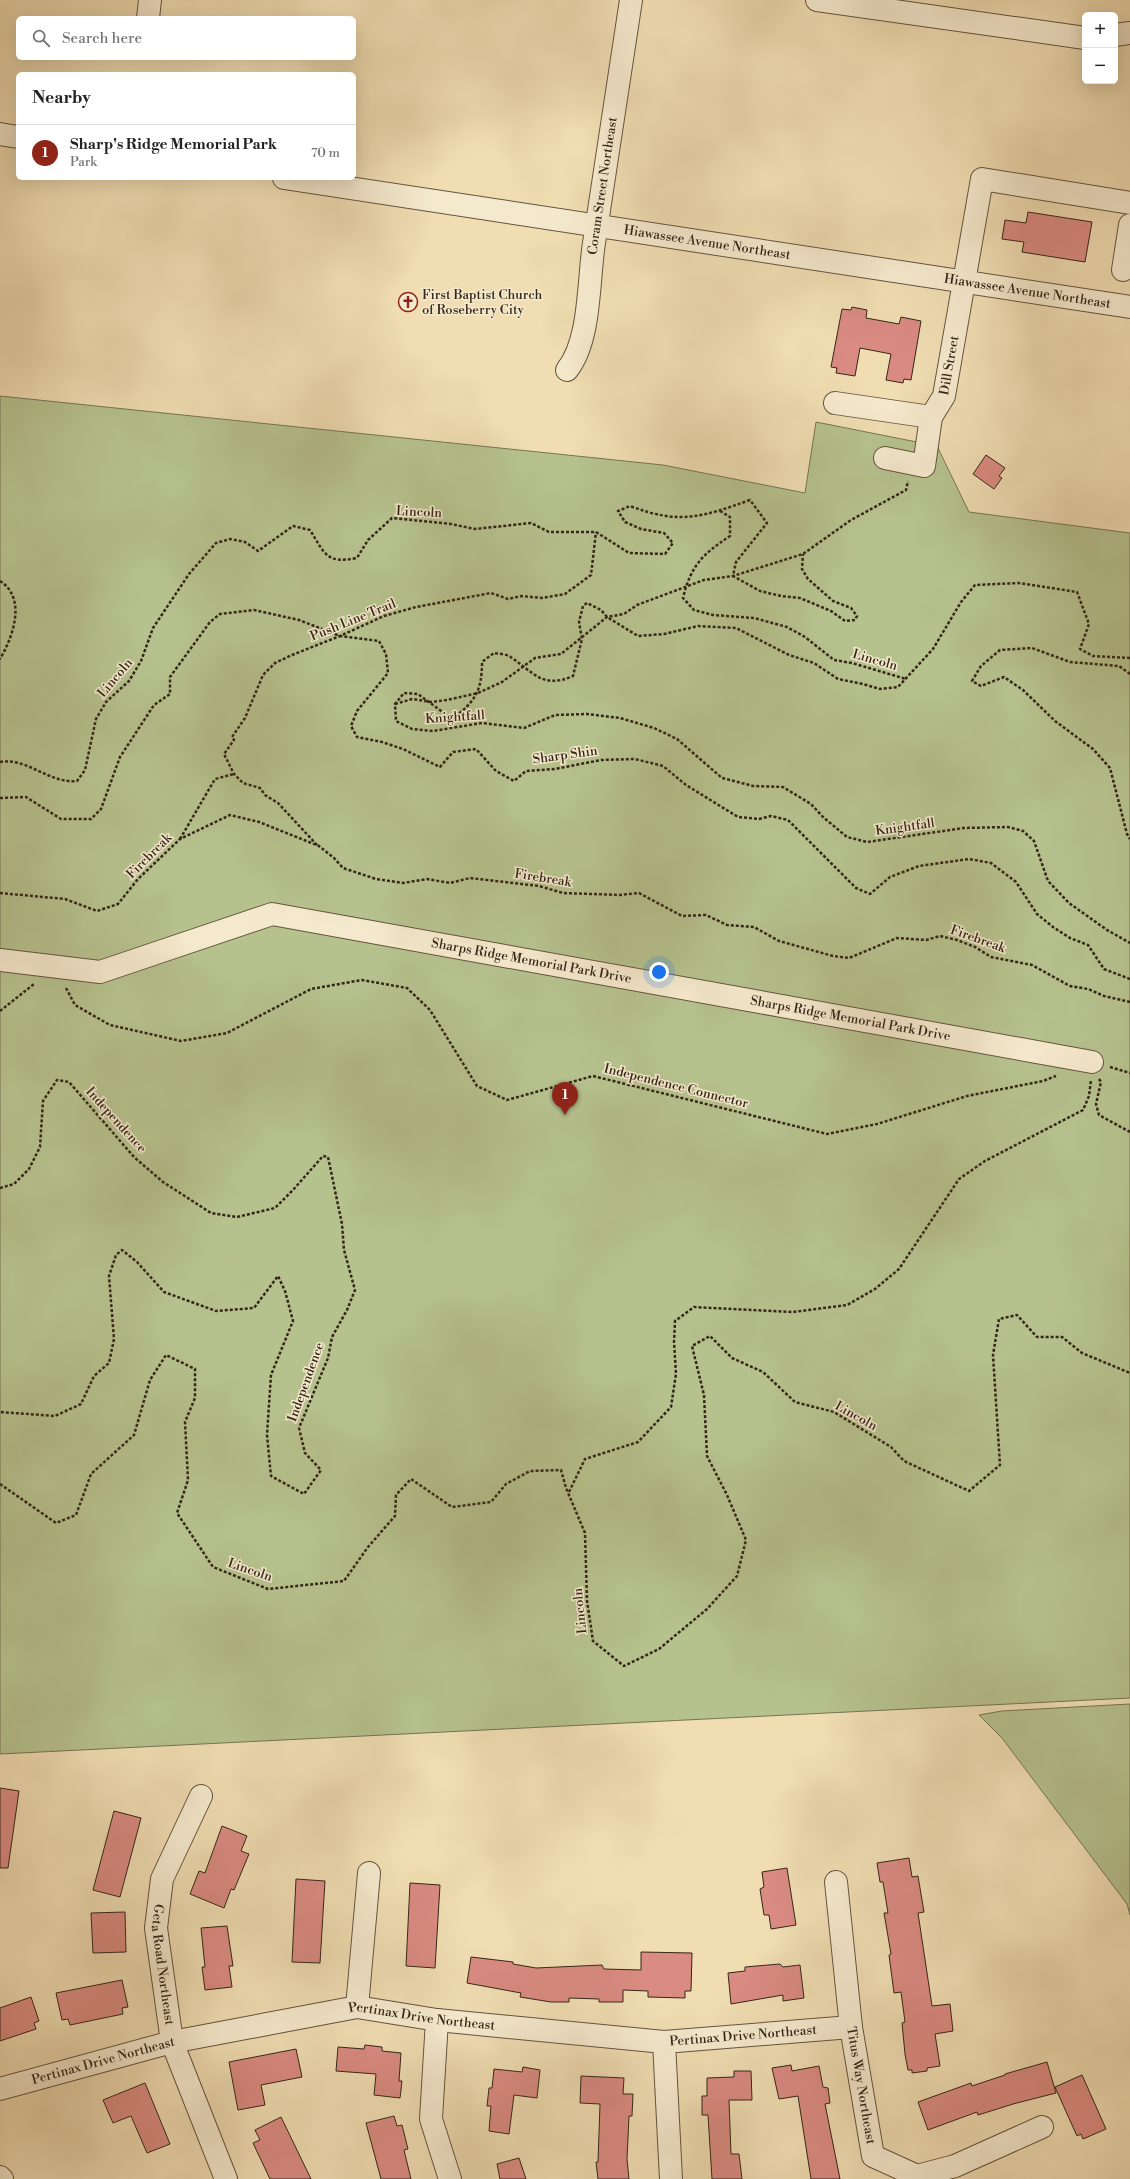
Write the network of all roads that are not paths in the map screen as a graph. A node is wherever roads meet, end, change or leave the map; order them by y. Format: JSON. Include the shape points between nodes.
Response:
{"nodes":[{"id":1,"x":150,"y":0,"type":"edge"},
{"id":2,"x":631,"y":0,"type":"edge"},
{"id":3,"x":817,"y":0,"type":"edge"},
{"id":4,"x":148,"y":16,"type":"edge"},
{"id":5,"x":1130,"y":33,"type":"edge"},
{"id":6,"x":1118,"y":35,"type":"edge"},
{"id":7,"x":1082,"y":38,"type":"edge"},
{"id":8,"x":0,"y":134,"type":"edge"},
{"id":9,"x":16,"y":137,"type":"edge"},
{"id":10,"x":297,"y":180,"type":"edge"},
{"id":11,"x":1130,"y":203,"type":"edge"},
{"id":12,"x":1130,"y":225,"type":"edge"},
{"id":13,"x":596,"y":226,"type":"junction"},
{"id":14,"x":1123,"y":270,"type":"dead end"},
{"id":15,"x":965,"y":282,"type":"junction"},
{"id":16,"x":1130,"y":307,"type":"edge"},
{"id":17,"x":567,"y":370,"type":"dead end"},
{"id":18,"x":835,"y":403,"type":"dead end"},
{"id":19,"x":931,"y":417,"type":"junction"},
{"id":20,"x":885,"y":458,"type":"road end"},
{"id":21,"x":0,"y":960,"type":"edge"},
{"id":22,"x":1092,"y":1062,"type":"road end"},
{"id":23,"x":201,"y":1796,"type":"dead end"},
{"id":24,"x":369,"y":1873,"type":"dead end"},
{"id":25,"x":836,"y":1882,"type":"dead end"},
{"id":26,"x":356,"y":2007,"type":"junction"},
{"id":27,"x":436,"y":2020,"type":"junction"},
{"id":28,"x":851,"y":2026,"type":"junction"},
{"id":29,"x":172,"y":2042,"type":"junction"},
{"id":30,"x":664,"y":2042,"type":"junction"},
{"id":31,"x":0,"y":2089,"type":"edge"},
{"id":32,"x":1042,"y":2127,"type":"dead end"},
{"id":33,"x":226,"y":2179,"type":"edge"},
{"id":34,"x":450,"y":2179,"type":"edge"},
{"id":35,"x":671,"y":2179,"type":"edge"}],
"edges":[{"from":1,"to":4,"type":"street"},
{"from":2,"to":13,"type":"street","name":"Coram Street Northeast"},
{"from":3,"to":7,"type":"street"},
{"from":5,"to":6,"type":"street"},
{"from":8,"to":9,"type":"street"},
{"from":10,"to":13,"type":"street","name":"Hiawassee Avenue Northeast"},
{"from":11,"to":15,"type":"street","name":"Dill Street","via":[[982,179]]},
{"from":12,"to":14,"type":"street"},
{"from":13,"to":15,"type":"street","name":"Hiawassee Avenue Northeast"},
{"from":13,"to":17,"type":"street","name":"Coram Street Northeast","via":[[579,347]]},
{"from":15,"to":16,"type":"street","name":"Hiawassee Avenue Northeast"},
{"from":15,"to":19,"type":"street","name":"Dill Street","via":[[944,396]]},
{"from":18,"to":19,"type":"street"},
{"from":19,"to":20,"type":"street","name":"Dill Street","via":[[924,466]]},
{"from":21,"to":22,"type":"street","name":"Sharps Ridge Memorial Park Drive","via":[[100,972],[272,914]]},
{"from":23,"to":29,"type":"street","name":"Geta Road Northeast","via":[[162,1879],[156,1928]]},
{"from":24,"to":26,"type":"street"},
{"from":25,"to":28,"type":"street","name":"Titus Way Northeast"},
{"from":26,"to":27,"type":"street","name":"Pertinax Drive Northeast"},
{"from":26,"to":29,"type":"street","name":"Pertinax Drive Northeast"},
{"from":27,"to":30,"type":"street","name":"Pertinax Drive Northeast"},
{"from":27,"to":34,"type":"street","via":[[431,2119]]},
{"from":28,"to":30,"type":"street","name":"Pertinax Drive Northeast"},
{"from":28,"to":32,"type":"street","name":"Titus Way Northeast","via":[[873,2156],[917,2176],[955,2166]]},
{"from":29,"to":31,"type":"street","name":"Pertinax Drive Northeast"},
{"from":29,"to":33,"type":"street","name":"Geta Road Northeast"},
{"from":30,"to":35,"type":"street"}]}
